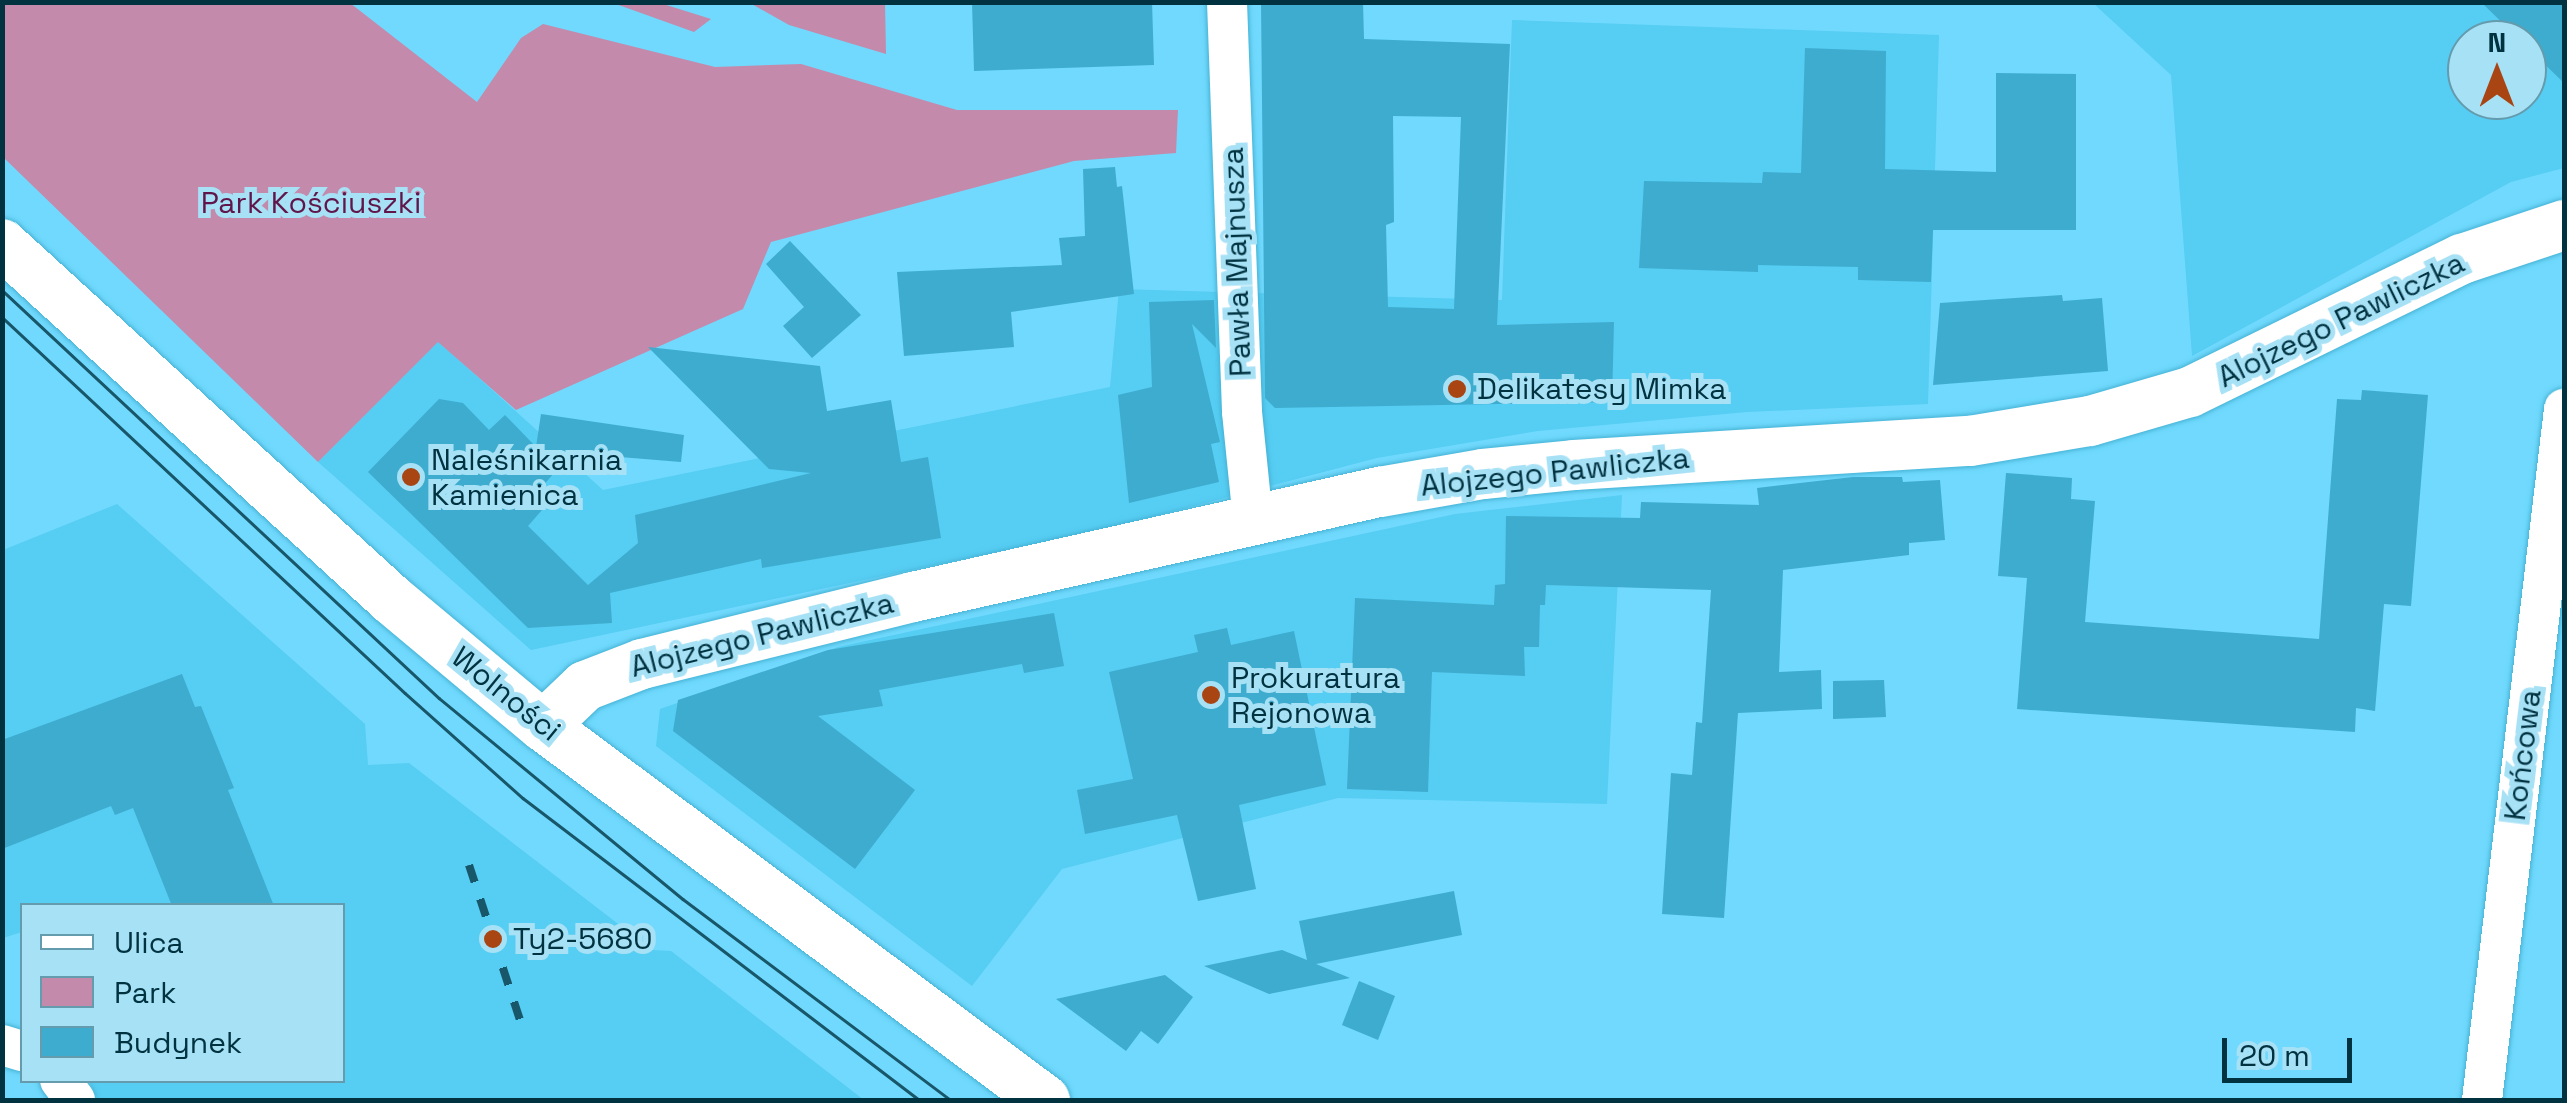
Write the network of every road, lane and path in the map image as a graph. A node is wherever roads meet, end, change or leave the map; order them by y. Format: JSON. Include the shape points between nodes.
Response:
{"nodes":[{"id":1,"x":1227,"y":2,"type":"edge"},
{"id":2,"x":2564,"y":225,"type":"edge"},
{"id":3,"x":2,"y":244,"type":"edge"},
{"id":4,"x":2564,"y":409,"type":"edge"},
{"id":5,"x":1253,"y":521,"type":"junction"},
{"id":6,"x":543,"y":726,"type":"junction"},
{"id":7,"x":1045,"y":1100,"type":"edge"},
{"id":8,"x":2482,"y":1100,"type":"edge"}],
"edges":[{"from":1,"to":5,"type":"street","name":"Pawła Majnusza","via":[[1242,412]]},
{"from":2,"to":5,"type":"street","name":"Alojzego Pawliczka","via":[[2462,259],[2190,392],[2090,420],[1970,441],[1483,474]]},
{"from":3,"to":6,"type":"street","name":"Wolności","via":[[391,599]]},
{"from":4,"to":8,"type":"street","name":"Końcowa"},
{"from":5,"to":6,"type":"street","name":"Alojzego Pawliczka","via":[[642,664],[585,686]]},
{"from":6,"to":7,"type":"street","name":"Wolności"}]}
